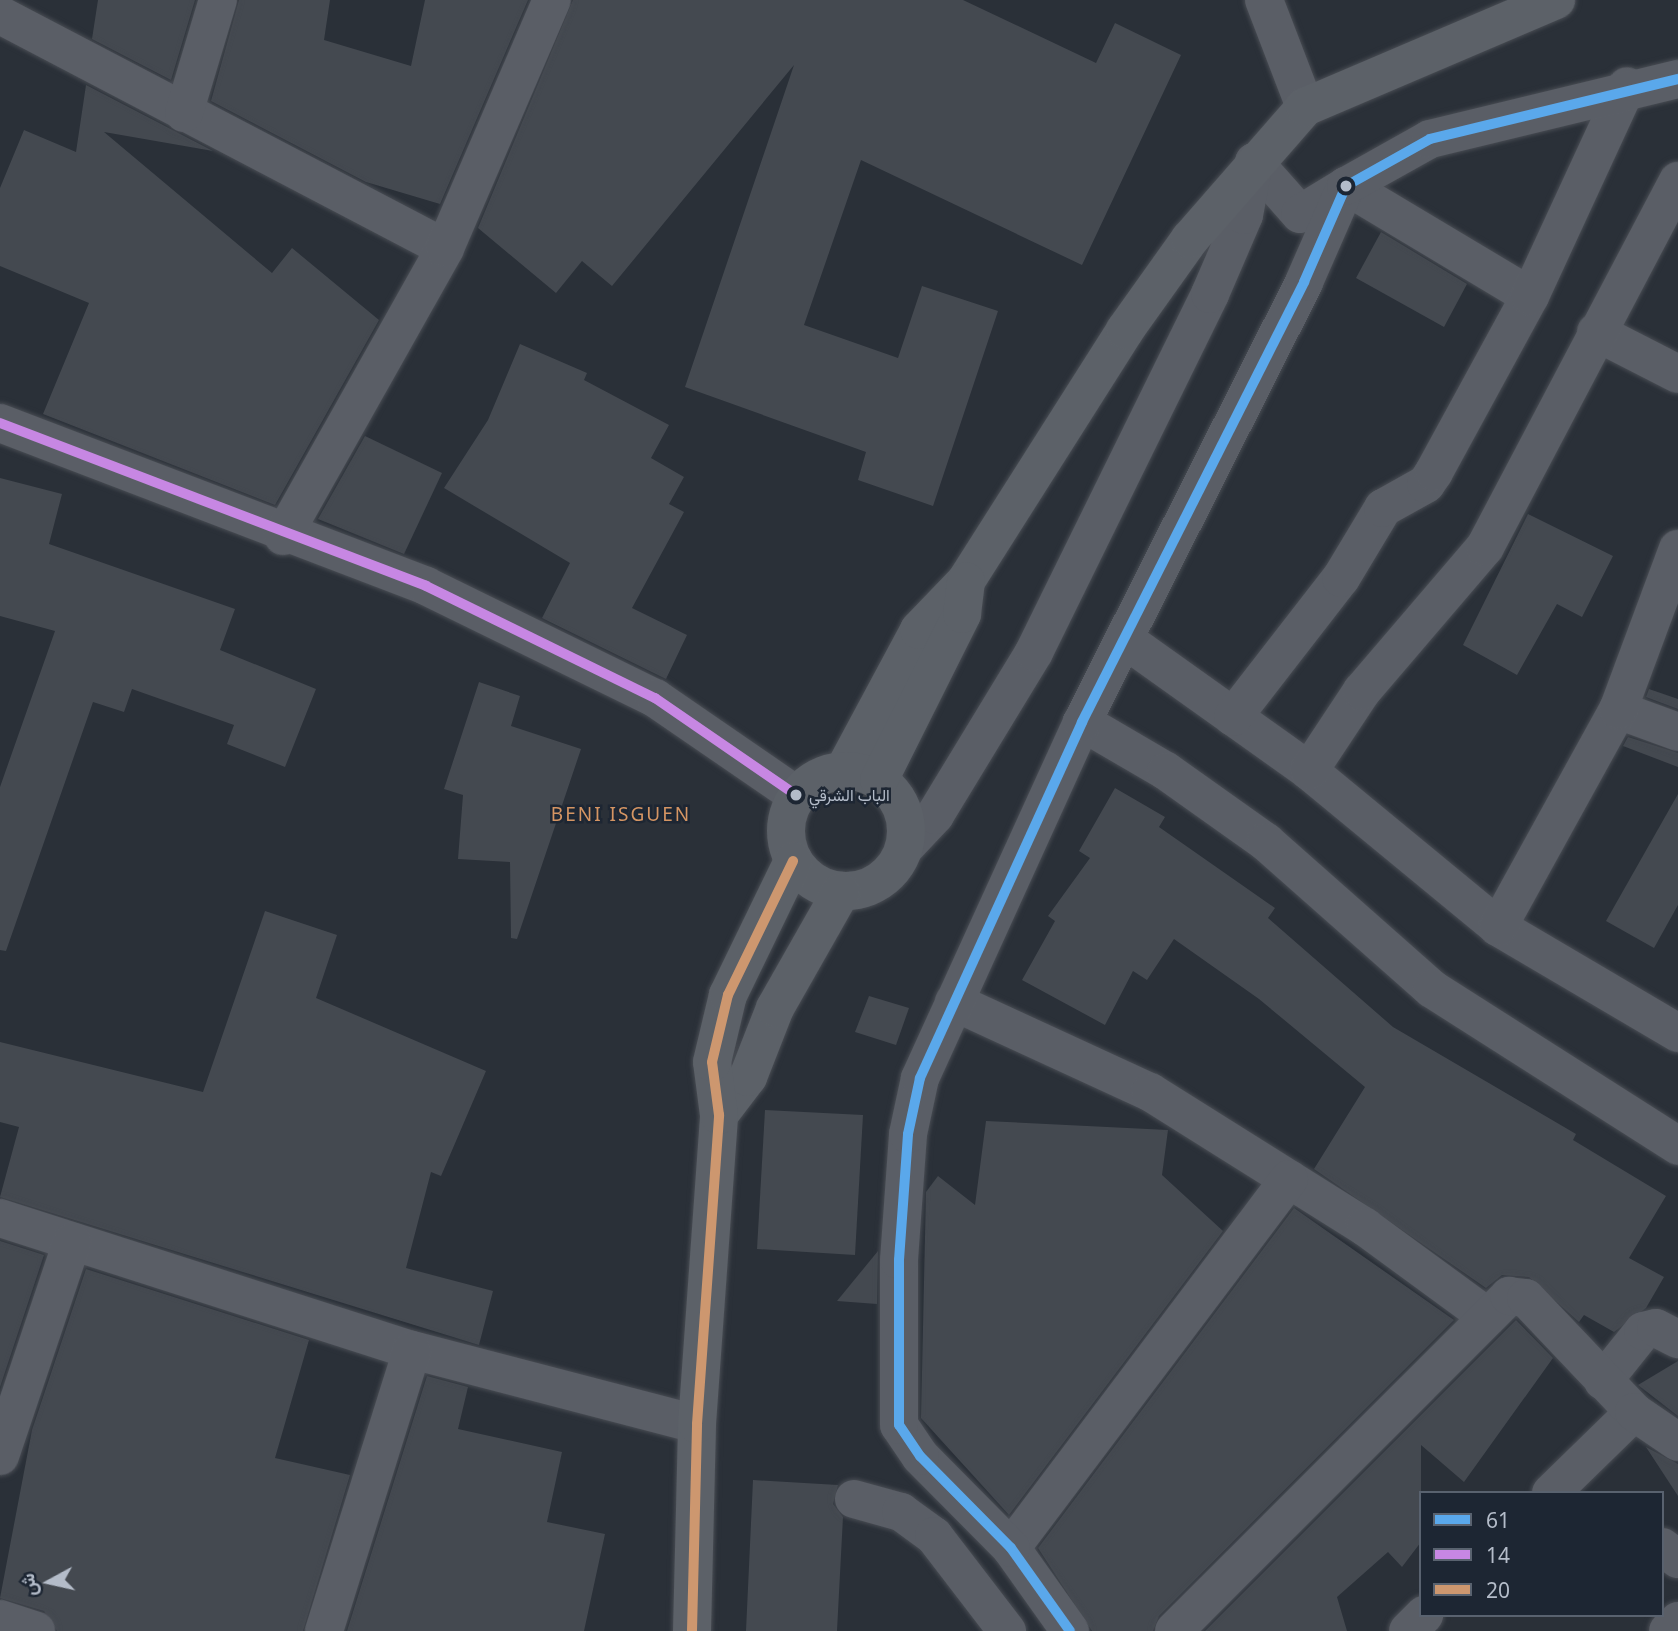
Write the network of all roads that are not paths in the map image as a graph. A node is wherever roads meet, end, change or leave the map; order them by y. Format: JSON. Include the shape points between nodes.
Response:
{"nodes":[{"id":1,"x":218,"y":0,"type":"edge"},
{"id":2,"x":552,"y":0,"type":"edge"},
{"id":3,"x":1264,"y":0,"type":"edge"},
{"id":4,"x":1556,"y":0,"type":"edge"},
{"id":5,"x":0,"y":15,"type":"edge"},
{"id":6,"x":1678,"y":79,"type":"edge"},
{"id":7,"x":1627,"y":86,"type":"junction"},
{"id":8,"x":1304,"y":107,"type":"junction"},
{"id":9,"x":184,"y":113,"type":"junction"},
{"id":10,"x":1254,"y":162,"type":"junction"},
{"id":11,"x":1678,"y":181,"type":"edge"},
{"id":12,"x":1346,"y":186,"type":"junction"},
{"id":13,"x":445,"y":248,"type":"junction"},
{"id":14,"x":1530,"y":296,"type":"junction"},
{"id":15,"x":1596,"y":332,"type":"junction"},
{"id":16,"x":1678,"y":374,"type":"edge"},
{"id":17,"x":0,"y":423,"type":"edge"},
{"id":18,"x":283,"y":536,"type":"junction"},
{"id":19,"x":1678,"y":549,"type":"edge"},
{"id":20,"x":1127,"y":641,"type":"junction"},
{"id":21,"x":1618,"y":710,"type":"junction"},
{"id":22,"x":1233,"y":716,"type":"junction"},
{"id":23,"x":1082,"y":722,"type":"junction"},
{"id":24,"x":1678,"y":732,"type":"edge"},
{"id":25,"x":1309,"y":771,"type":"junction"},
{"id":26,"x":862,"y":775,"type":"junction"},
{"id":27,"x":796,"y":795,"type":"junction"},
{"id":28,"x":905,"y":847,"type":"junction"},
{"id":29,"x":793,"y":860,"type":"junction"},
{"id":30,"x":841,"y":892,"type":"junction"},
{"id":31,"x":1498,"y":927,"type":"junction"},
{"id":32,"x":954,"y":1002,"type":"junction"},
{"id":33,"x":1678,"y":1033,"type":"edge"},
{"id":34,"x":719,"y":1115,"type":"junction"},
{"id":35,"x":1678,"y":1146,"type":"edge"},
{"id":36,"x":1289,"y":1179,"type":"junction"},
{"id":37,"x":0,"y":1218,"type":"edge"},
{"id":38,"x":72,"y":1242,"type":"junction"},
{"id":39,"x":1488,"y":1317,"type":"junction"},
{"id":40,"x":1678,"y":1339,"type":"edge"},
{"id":41,"x":412,"y":1350,"type":"junction"},
{"id":42,"x":1603,"y":1381,"type":"junction"},
{"id":43,"x":1634,"y":1412,"type":"junction"},
{"id":44,"x":697,"y":1423,"type":"junction"},
{"id":45,"x":1678,"y":1442,"type":"edge"},
{"id":46,"x":0,"y":1456,"type":"edge"},
{"id":47,"x":1570,"y":1487,"type":"edge"},
{"id":48,"x":854,"y":1499,"type":"dead end"},
{"id":49,"x":1011,"y":1548,"type":"junction"},
{"id":50,"x":1422,"y":1617,"type":"edge"},
{"id":51,"x":0,"y":1619,"type":"edge"},
{"id":52,"x":1678,"y":1621,"type":"edge"},
{"id":53,"x":36,"y":1631,"type":"edge"},
{"id":54,"x":324,"y":1631,"type":"edge"},
{"id":55,"x":692,"y":1631,"type":"edge"},
{"id":56,"x":1007,"y":1631,"type":"edge"},
{"id":57,"x":1070,"y":1631,"type":"edge"},
{"id":58,"x":1174,"y":1631,"type":"edge"},
{"id":59,"x":1408,"y":1631,"type":"edge"},
{"id":60,"x":1668,"y":1631,"type":"edge"}],
"edges":[{"from":1,"to":9,"type":"street"},
{"from":2,"to":13,"type":"street"},
{"from":3,"to":8,"type":"street"},
{"from":4,"to":8,"type":"main road"},
{"from":5,"to":9,"type":"street"},
{"from":6,"to":7,"type":"street"},
{"from":7,"to":12,"type":"street","via":[[1430,139]]},
{"from":7,"to":14,"type":"street"},
{"from":8,"to":10,"type":"main road"},
{"from":9,"to":13,"type":"street"},
{"from":10,"to":12,"type":"street","via":[[1300,214]]},
{"from":10,"to":26,"type":"main road","via":[[1125,330],[966,581],[962,614]]},
{"from":10,"to":28,"type":"street","via":[[1244,215],[1210,294],[1034,652],[935,815]]},
{"from":11,"to":15,"type":"street"},
{"from":12,"to":14,"type":"street"},
{"from":12,"to":20,"type":"street"},
{"from":13,"to":18,"type":"street"},
{"from":14,"to":22,"type":"street","via":[[1426,484],[1383,508],[1341,578]]},
{"from":15,"to":16,"type":"street"},
{"from":15,"to":25,"type":"street","via":[[1485,547],[1362,691]]},
{"from":17,"to":18,"type":"street"},
{"from":18,"to":27,"type":"street","via":[[426,586],[655,698]]},
{"from":19,"to":21,"type":"street"},
{"from":20,"to":22,"type":"street"},
{"from":20,"to":23,"type":"street"},
{"from":21,"to":24,"type":"street"},
{"from":21,"to":31,"type":"street"},
{"from":22,"to":25,"type":"street"},
{"from":23,"to":32,"type":"street"},
{"from":23,"to":35,"type":"street","via":[[1166,771],[1266,842],[1432,989]]},
{"from":25,"to":31,"type":"street"},
{"from":26,"to":27,"type":"main road","via":[[826,774]]},
{"from":26,"to":28,"type":"main road","via":[[903,810]]},
{"from":27,"to":29,"type":"main road","via":[[785,828]]},
{"from":28,"to":30,"type":"main road","via":[[881,881]]},
{"from":29,"to":30,"type":"main road","via":[[820,887]]},
{"from":29,"to":34,"type":"main road","via":[[727,995],[712,1062]]},
{"from":30,"to":34,"type":"main road","via":[[775,1008],[748,1077]]},
{"from":31,"to":33,"type":"street"},
{"from":32,"to":36,"type":"street","via":[[1107,1069]]},
{"from":32,"to":49,"type":"street","via":[[920,1078],[908,1133],[896,1408],[920,1456]]},
{"from":34,"to":44,"type":"main road"},
{"from":36,"to":39,"type":"street"},
{"from":36,"to":49,"type":"street"},
{"from":37,"to":38,"type":"street"},
{"from":38,"to":41,"type":"street"},
{"from":38,"to":46,"type":"street"},
{"from":39,"to":42,"type":"street","via":[[1504,1298],[1526,1298]]},
{"from":39,"to":58,"type":"street"},
{"from":40,"to":42,"type":"street","via":[[1657,1328],[1643,1331]]},
{"from":41,"to":44,"type":"street"},
{"from":41,"to":54,"type":"street"},
{"from":42,"to":43,"type":"street"},
{"from":43,"to":45,"type":"street"},
{"from":43,"to":47,"type":"street"},
{"from":44,"to":55,"type":"main road"},
{"from":48,"to":56,"type":"street","via":[[901,1512],[934,1536]]},
{"from":49,"to":57,"type":"street"},
{"from":50,"to":59,"type":"street"},
{"from":51,"to":53,"type":"street"},
{"from":52,"to":60,"type":"street"}]}
